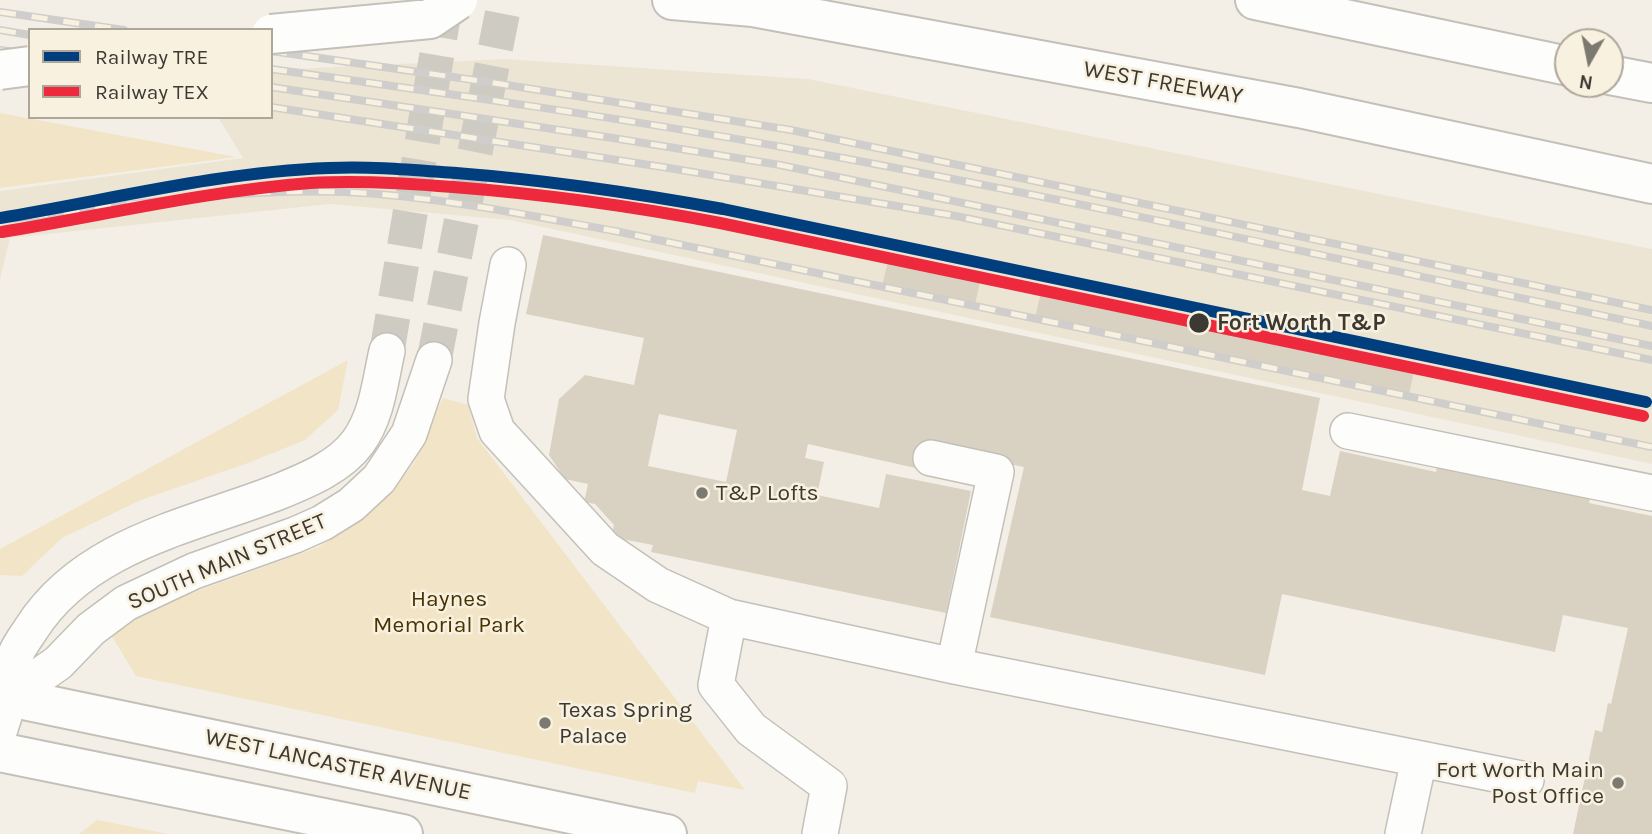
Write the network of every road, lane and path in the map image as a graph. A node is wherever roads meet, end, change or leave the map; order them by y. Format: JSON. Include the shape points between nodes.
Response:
{"nodes":[{"id":1,"x":458,"y":0,"type":"edge"},
{"id":2,"x":672,"y":0,"type":"edge"},
{"id":3,"x":1255,"y":0,"type":"edge"},
{"id":4,"x":273,"y":34,"type":"edge"},
{"id":5,"x":1554,"y":63,"type":"edge"},
{"id":6,"x":28,"y":66,"type":"edge"},
{"id":7,"x":0,"y":70,"type":"edge"},
{"id":8,"x":1624,"y":78,"type":"edge"},
{"id":9,"x":1652,"y":83,"type":"edge"},
{"id":10,"x":1652,"y":184,"type":"edge"},
{"id":11,"x":508,"y":265,"type":"dead end"},
{"id":12,"x":387,"y":351,"type":"tunnel mouth"},
{"id":13,"x":434,"y":360,"type":"tunnel mouth"},
{"id":14,"x":1348,"y":431,"type":"dead end"},
{"id":15,"x":931,"y":458,"type":"dead end"},
{"id":16,"x":1652,"y":493,"type":"edge"},
{"id":17,"x":729,"y":617,"type":"junction"},
{"id":18,"x":954,"y":666,"type":"junction"},
{"id":19,"x":3,"y":707,"type":"edge"},
{"id":20,"x":0,"y":752,"type":"edge"},
{"id":21,"x":1419,"y":759,"type":"junction"},
{"id":22,"x":1526,"y":780,"type":"dead end"},
{"id":23,"x":392,"y":833,"type":"edge"},
{"id":24,"x":667,"y":834,"type":"edge"},
{"id":25,"x":820,"y":834,"type":"edge"},
{"id":26,"x":1403,"y":834,"type":"edge"}],
"edges":[{"from":1,"to":4,"type":"main road","bridge":true,"via":[[430,19]]},
{"from":2,"to":10,"type":"main road","name":"WEST FREEWAY","via":[[754,7],[1299,108]]},
{"from":3,"to":5,"type":"main road"},
{"from":6,"to":7,"type":"main road","bridge":true},
{"from":8,"to":9,"type":"main road"},
{"from":11,"to":17,"type":"street","via":[[486,399],[497,430],[605,549],[658,586]]},
{"from":12,"to":19,"type":"street","name":"SOUTH MAIN STREET","via":[[369,425],[357,444],[306,481],[141,541],[82,574],[32,626],[15,656]]},
{"from":13,"to":19,"type":"street","name":"SOUTH MAIN STREET","via":[[409,434],[379,480],[351,505],[313,527],[194,571],[126,603]]},
{"from":14,"to":16,"type":"street"},
{"from":15,"to":18,"type":"street","via":[[996,472]]},
{"from":17,"to":18,"type":"street"},
{"from":17,"to":25,"type":"street","via":[[716,685],[751,729],[829,786]]},
{"from":18,"to":21,"type":"street"},
{"from":19,"to":24,"type":"main road","name":"WEST LANCASTER AVENUE"},
{"from":20,"to":23,"type":"main road"},
{"from":21,"to":22,"type":"street"},
{"from":21,"to":26,"type":"street"}]}
